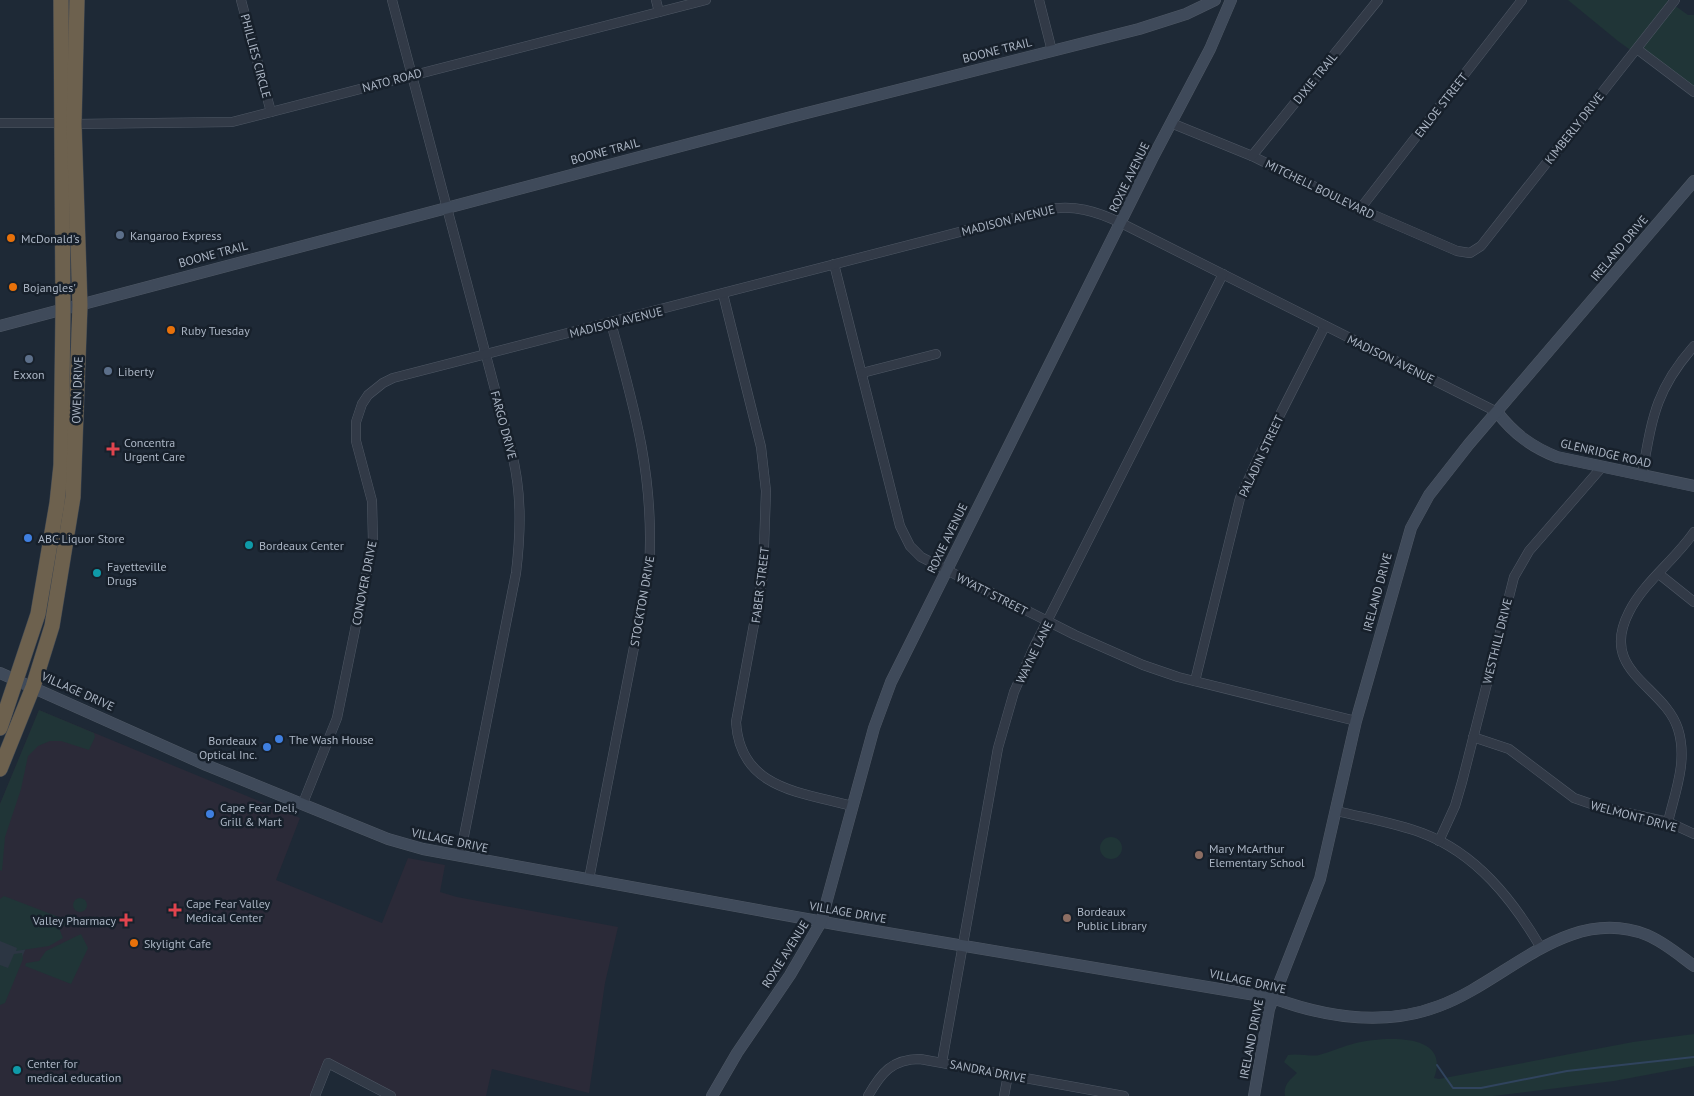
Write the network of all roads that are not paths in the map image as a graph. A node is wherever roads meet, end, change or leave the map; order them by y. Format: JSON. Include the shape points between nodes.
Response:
{"nodes":[{"id":1,"x":61,"y":0,"type":"edge"},
{"id":2,"x":77,"y":0,"type":"edge"},
{"id":3,"x":241,"y":0,"type":"edge"},
{"id":4,"x":392,"y":0,"type":"edge"},
{"id":5,"x":656,"y":0,"type":"edge"},
{"id":6,"x":706,"y":0,"type":"edge"},
{"id":7,"x":1039,"y":0,"type":"edge"},
{"id":8,"x":1215,"y":0,"type":"edge"},
{"id":9,"x":1219,"y":0,"type":"edge"},
{"id":10,"x":1231,"y":0,"type":"edge"},
{"id":11,"x":1378,"y":0,"type":"edge"},
{"id":12,"x":1522,"y":0,"type":"edge"},
{"id":13,"x":1675,"y":0,"type":"edge"},
{"id":14,"x":659,"y":12,"type":"junction"},
{"id":15,"x":1228,"y":12,"type":"junction"},
{"id":16,"x":1637,"y":49,"type":"junction"},
{"id":17,"x":1052,"y":51,"type":"junction"},
{"id":18,"x":411,"y":75,"type":"junction"},
{"id":19,"x":1694,"y":92,"type":"edge"},
{"id":20,"x":270,"y":112,"type":"junction"},
{"id":21,"x":0,"y":123,"type":"edge"},
{"id":22,"x":68,"y":123,"type":"junction"},
{"id":23,"x":1171,"y":123,"type":"junction"},
{"id":24,"x":1252,"y":156,"type":"junction"},
{"id":25,"x":1694,"y":180,"type":"edge"},
{"id":26,"x":447,"y":207,"type":"junction"},
{"id":27,"x":1360,"y":209,"type":"junction"},
{"id":28,"x":1121,"y":223,"type":"junction"},
{"id":29,"x":1470,"y":253,"type":"joint"},
{"id":30,"x":834,"y":264,"type":"junction"},
{"id":31,"x":1223,"y":274,"type":"junction"},
{"id":32,"x":723,"y":294,"type":"junction"},
{"id":33,"x":80,"y":305,"type":"junction"},
{"id":34,"x":63,"y":310,"type":"junction"},
{"id":35,"x":611,"y":323,"type":"junction"},
{"id":36,"x":0,"y":326,"type":"edge"},
{"id":37,"x":1325,"y":326,"type":"junction"},
{"id":38,"x":1694,"y":346,"type":"edge"},
{"id":39,"x":936,"y":354,"type":"dead end"},
{"id":40,"x":486,"y":355,"type":"junction"},
{"id":41,"x":862,"y":373,"type":"junction"},
{"id":42,"x":1497,"y":412,"type":"junction"},
{"id":43,"x":1602,"y":467,"type":"junction"},
{"id":44,"x":1642,"y":475,"type":"junction"},
{"id":45,"x":1694,"y":486,"type":"edge"},
{"id":46,"x":1694,"y":532,"type":"edge"},
{"id":47,"x":946,"y":571,"type":"junction"},
{"id":48,"x":1660,"y":574,"type":"junction"},
{"id":49,"x":1694,"y":602,"type":"edge"},
{"id":50,"x":1048,"y":622,"type":"junction"},
{"id":51,"x":0,"y":672,"type":"edge"},
{"id":52,"x":18,"y":680,"type":"junction"},
{"id":53,"x":1195,"y":681,"type":"junction"},
{"id":54,"x":33,"y":686,"type":"junction"},
{"id":55,"x":1356,"y":721,"type":"junction"},
{"id":56,"x":0,"y":728,"type":"edge"},
{"id":57,"x":1473,"y":737,"type":"junction"},
{"id":58,"x":0,"y":769,"type":"edge"},
{"id":59,"x":304,"y":803,"type":"junction"},
{"id":60,"x":852,"y":806,"type":"junction"},
{"id":61,"x":1337,"y":811,"type":"junction"},
{"id":62,"x":1668,"y":822,"type":"junction"},
{"id":63,"x":1694,"y":834,"type":"edge"},
{"id":64,"x":1439,"y":841,"type":"junction"},
{"id":65,"x":460,"y":856,"type":"junction"},
{"id":66,"x":589,"y":880,"type":"junction"},
{"id":67,"x":821,"y":922,"type":"junction"},
{"id":68,"x":962,"y":946,"type":"junction"},
{"id":69,"x":1541,"y":948,"type":"junction"},
{"id":70,"x":1694,"y":966,"type":"edge"},
{"id":71,"x":1273,"y":998,"type":"junction"},
{"id":72,"x":942,"y":1062,"type":"junction"},
{"id":73,"x":1008,"y":1075,"type":"junction"},
{"id":74,"x":315,"y":1096,"type":"edge"},
{"id":75,"x":391,"y":1096,"type":"edge"},
{"id":76,"x":712,"y":1096,"type":"edge"},
{"id":77,"x":868,"y":1096,"type":"edge"},
{"id":78,"x":1004,"y":1096,"type":"edge"},
{"id":79,"x":1124,"y":1096,"type":"edge"},
{"id":80,"x":1254,"y":1096,"type":"edge"}],
"edges":[{"from":1,"to":22,"type":"highway","name":"OWEN DRIVE"},
{"from":2,"to":22,"type":"highway","name":"OWEN DRIVE"},
{"from":3,"to":20,"type":"street","name":"PHILLIES CIRCLE"},
{"from":4,"to":18,"type":"street","name":"FARGO DRIVE"},
{"from":5,"to":14,"type":"street"},
{"from":6,"to":14,"type":"street","name":"NATO ROAD"},
{"from":7,"to":17,"type":"street"},
{"from":8,"to":17,"type":"street","name":"BOONE TRAIL","via":[[1165,22]]},
{"from":9,"to":15,"type":"street"},
{"from":10,"to":15,"type":"street","name":"ROXIE AVENUE"},
{"from":11,"to":24,"type":"street","name":"DIXIE TRAIL"},
{"from":12,"to":27,"type":"street","name":"ENLOE STREET"},
{"from":13,"to":16,"type":"street","name":"KIMBERLY DRIVE"},
{"from":14,"to":18,"type":"street","name":"NATO ROAD"},
{"from":15,"to":23,"type":"street","name":"ROXIE AVENUE"},
{"from":16,"to":19,"type":"street"},
{"from":16,"to":29,"type":"street","name":"KIMBERLY DRIVE","via":[[1481,246]]},
{"from":17,"to":26,"type":"street","name":"BOONE TRAIL"},
{"from":18,"to":20,"type":"street","name":"NATO ROAD"},
{"from":18,"to":26,"type":"street","name":"FARGO DRIVE"},
{"from":20,"to":22,"type":"street","name":"NATO ROAD","via":[[232,122]]},
{"from":21,"to":22,"type":"street","name":"NATO ROAD"},
{"from":22,"to":33,"type":"highway","name":"OWEN DRIVE"},
{"from":22,"to":34,"type":"highway","name":"OWEN DRIVE"},
{"from":23,"to":24,"type":"street","name":"MITCHELL BOULEVARD"},
{"from":23,"to":28,"type":"street","name":"ROXIE AVENUE"},
{"from":24,"to":27,"type":"street","name":"MITCHELL BOULEVARD"},
{"from":25,"to":42,"type":"street","name":"IRELAND DRIVE"},
{"from":26,"to":33,"type":"street","name":"BOONE TRAIL"},
{"from":26,"to":40,"type":"street","name":"FARGO DRIVE"},
{"from":27,"to":29,"type":"street","name":"MITCHELL BOULEVARD","via":[[1457,251]]},
{"from":28,"to":30,"type":"street","name":"MADISON AVENUE","via":[[1083,208],[1053,208]]},
{"from":28,"to":31,"type":"street","name":"MADISON AVENUE"},
{"from":28,"to":47,"type":"street","name":"ROXIE AVENUE"},
{"from":30,"to":32,"type":"street","name":"MADISON AVENUE"},
{"from":30,"to":41,"type":"street","name":"WYATT STREET"},
{"from":31,"to":37,"type":"street","name":"MADISON AVENUE"},
{"from":31,"to":50,"type":"street","name":"WAYNE LANE"},
{"from":32,"to":35,"type":"street","name":"MADISON AVENUE"},
{"from":32,"to":60,"type":"street","name":"FABER STREET","via":[[762,446],[766,491],[762,583],[736,722],[739,744],[749,763],[770,782]]},
{"from":33,"to":34,"type":"street","name":"BOONE TRAIL"},
{"from":33,"to":54,"type":"highway","name":"OWEN DRIVE","via":[[73,497],[52,626]]},
{"from":34,"to":36,"type":"street","name":"BOONE TRAIL"},
{"from":34,"to":52,"type":"highway","name":"OWEN DRIVE","via":[[63,429],[57,503],[38,614]]},
{"from":35,"to":40,"type":"street","name":"MADISON AVENUE"},
{"from":35,"to":66,"type":"street","name":"STOCKTON DRIVE","via":[[644,455],[649,484],[651,543],[649,570]]},
{"from":37,"to":42,"type":"street","name":"MADISON AVENUE"},
{"from":37,"to":53,"type":"street","name":"PALADIN STREET","via":[[1240,498]]},
{"from":38,"to":44,"type":"street","via":[[1670,376],[1657,401]]},
{"from":39,"to":41,"type":"street"},
{"from":40,"to":59,"type":"street","name":"CONOVER DRIVE","via":[[383,383],[368,395],[358,413],[356,441],[372,501],[373,542],[341,701]]},
{"from":40,"to":65,"type":"street","name":"FARGO DRIVE","via":[[516,469],[520,539]]},
{"from":41,"to":47,"type":"street","name":"WYATT STREET","via":[[904,533],[910,546],[921,557]]},
{"from":42,"to":43,"type":"street","name":"GLENRIDGE ROAD","via":[[1517,435],[1542,451]]},
{"from":42,"to":55,"type":"street","name":"IRELAND DRIVE","via":[[1429,495],[1411,528]]},
{"from":43,"to":44,"type":"street","name":"GLENRIDGE ROAD"},
{"from":43,"to":57,"type":"street","name":"WESTHILL DRIVE","via":[[1529,551],[1514,577]]},
{"from":44,"to":45,"type":"street","name":"GLENRIDGE ROAD"},
{"from":46,"to":48,"type":"street"},
{"from":47,"to":50,"type":"street","name":"WYATT STREET"},
{"from":47,"to":60,"type":"street","name":"ROXIE AVENUE","via":[[883,701]]},
{"from":48,"to":49,"type":"street"},
{"from":48,"to":62,"type":"street","via":[[1628,613],[1622,645],[1632,673],[1670,711],[1678,730],[1682,767]]},
{"from":50,"to":53,"type":"street","name":"WYATT STREET","via":[[1143,664]]},
{"from":50,"to":68,"type":"street","name":"WAYNE LANE","via":[[1025,667],[1005,721]]},
{"from":51,"to":52,"type":"street","name":"VILLAGE DRIVE"},
{"from":52,"to":54,"type":"street","name":"VILLAGE DRIVE"},
{"from":52,"to":56,"type":"highway","name":"OWEN DRIVE"},
{"from":53,"to":55,"type":"street","name":"WYATT STREET"},
{"from":54,"to":58,"type":"highway","name":"OWEN DRIVE"},
{"from":54,"to":59,"type":"street","name":"VILLAGE DRIVE","via":[[206,765]]},
{"from":55,"to":61,"type":"street","name":"IRELAND DRIVE"},
{"from":57,"to":62,"type":"street","name":"WELMONT DRIVE","via":[[1509,749],[1574,798]]},
{"from":57,"to":64,"type":"street","name":"WESTHILL DRIVE","via":[[1455,806]]},
{"from":59,"to":65,"type":"street","name":"VILLAGE DRIVE","via":[[408,845]]},
{"from":60,"to":67,"type":"street","name":"ROXIE AVENUE"},
{"from":61,"to":64,"type":"street","via":[[1406,828]]},
{"from":61,"to":71,"type":"street","name":"IRELAND DRIVE","via":[[1320,879]]},
{"from":62,"to":63,"type":"street","name":"WELMONT DRIVE"},
{"from":64,"to":69,"type":"street","via":[[1466,857],[1499,889]]},
{"from":65,"to":66,"type":"street","name":"VILLAGE DRIVE"},
{"from":66,"to":67,"type":"street","name":"VILLAGE DRIVE"},
{"from":67,"to":68,"type":"street","name":"VILLAGE DRIVE"},
{"from":67,"to":76,"type":"street","name":"ROXIE AVENUE"},
{"from":68,"to":71,"type":"street","name":"VILLAGE DRIVE"},
{"from":68,"to":72,"type":"street","name":"WAYNE LANE"},
{"from":69,"to":70,"type":"street","name":"VILLAGE DRIVE","via":[[1584,930],[1622,928],[1648,935]]},
{"from":69,"to":71,"type":"street","name":"VILLAGE DRIVE","via":[[1460,997],[1401,1016],[1331,1016]]},
{"from":71,"to":80,"type":"street","name":"IRELAND DRIVE"},
{"from":72,"to":73,"type":"street","name":"SANDRA DRIVE"},
{"from":72,"to":77,"type":"street","name":"SANDRA DRIVE","via":[[900,1061],[884,1071]]},
{"from":73,"to":78,"type":"street"},
{"from":73,"to":79,"type":"street","name":"SANDRA DRIVE"},
{"from":74,"to":75,"type":"street","via":[[328,1063]]}]}
